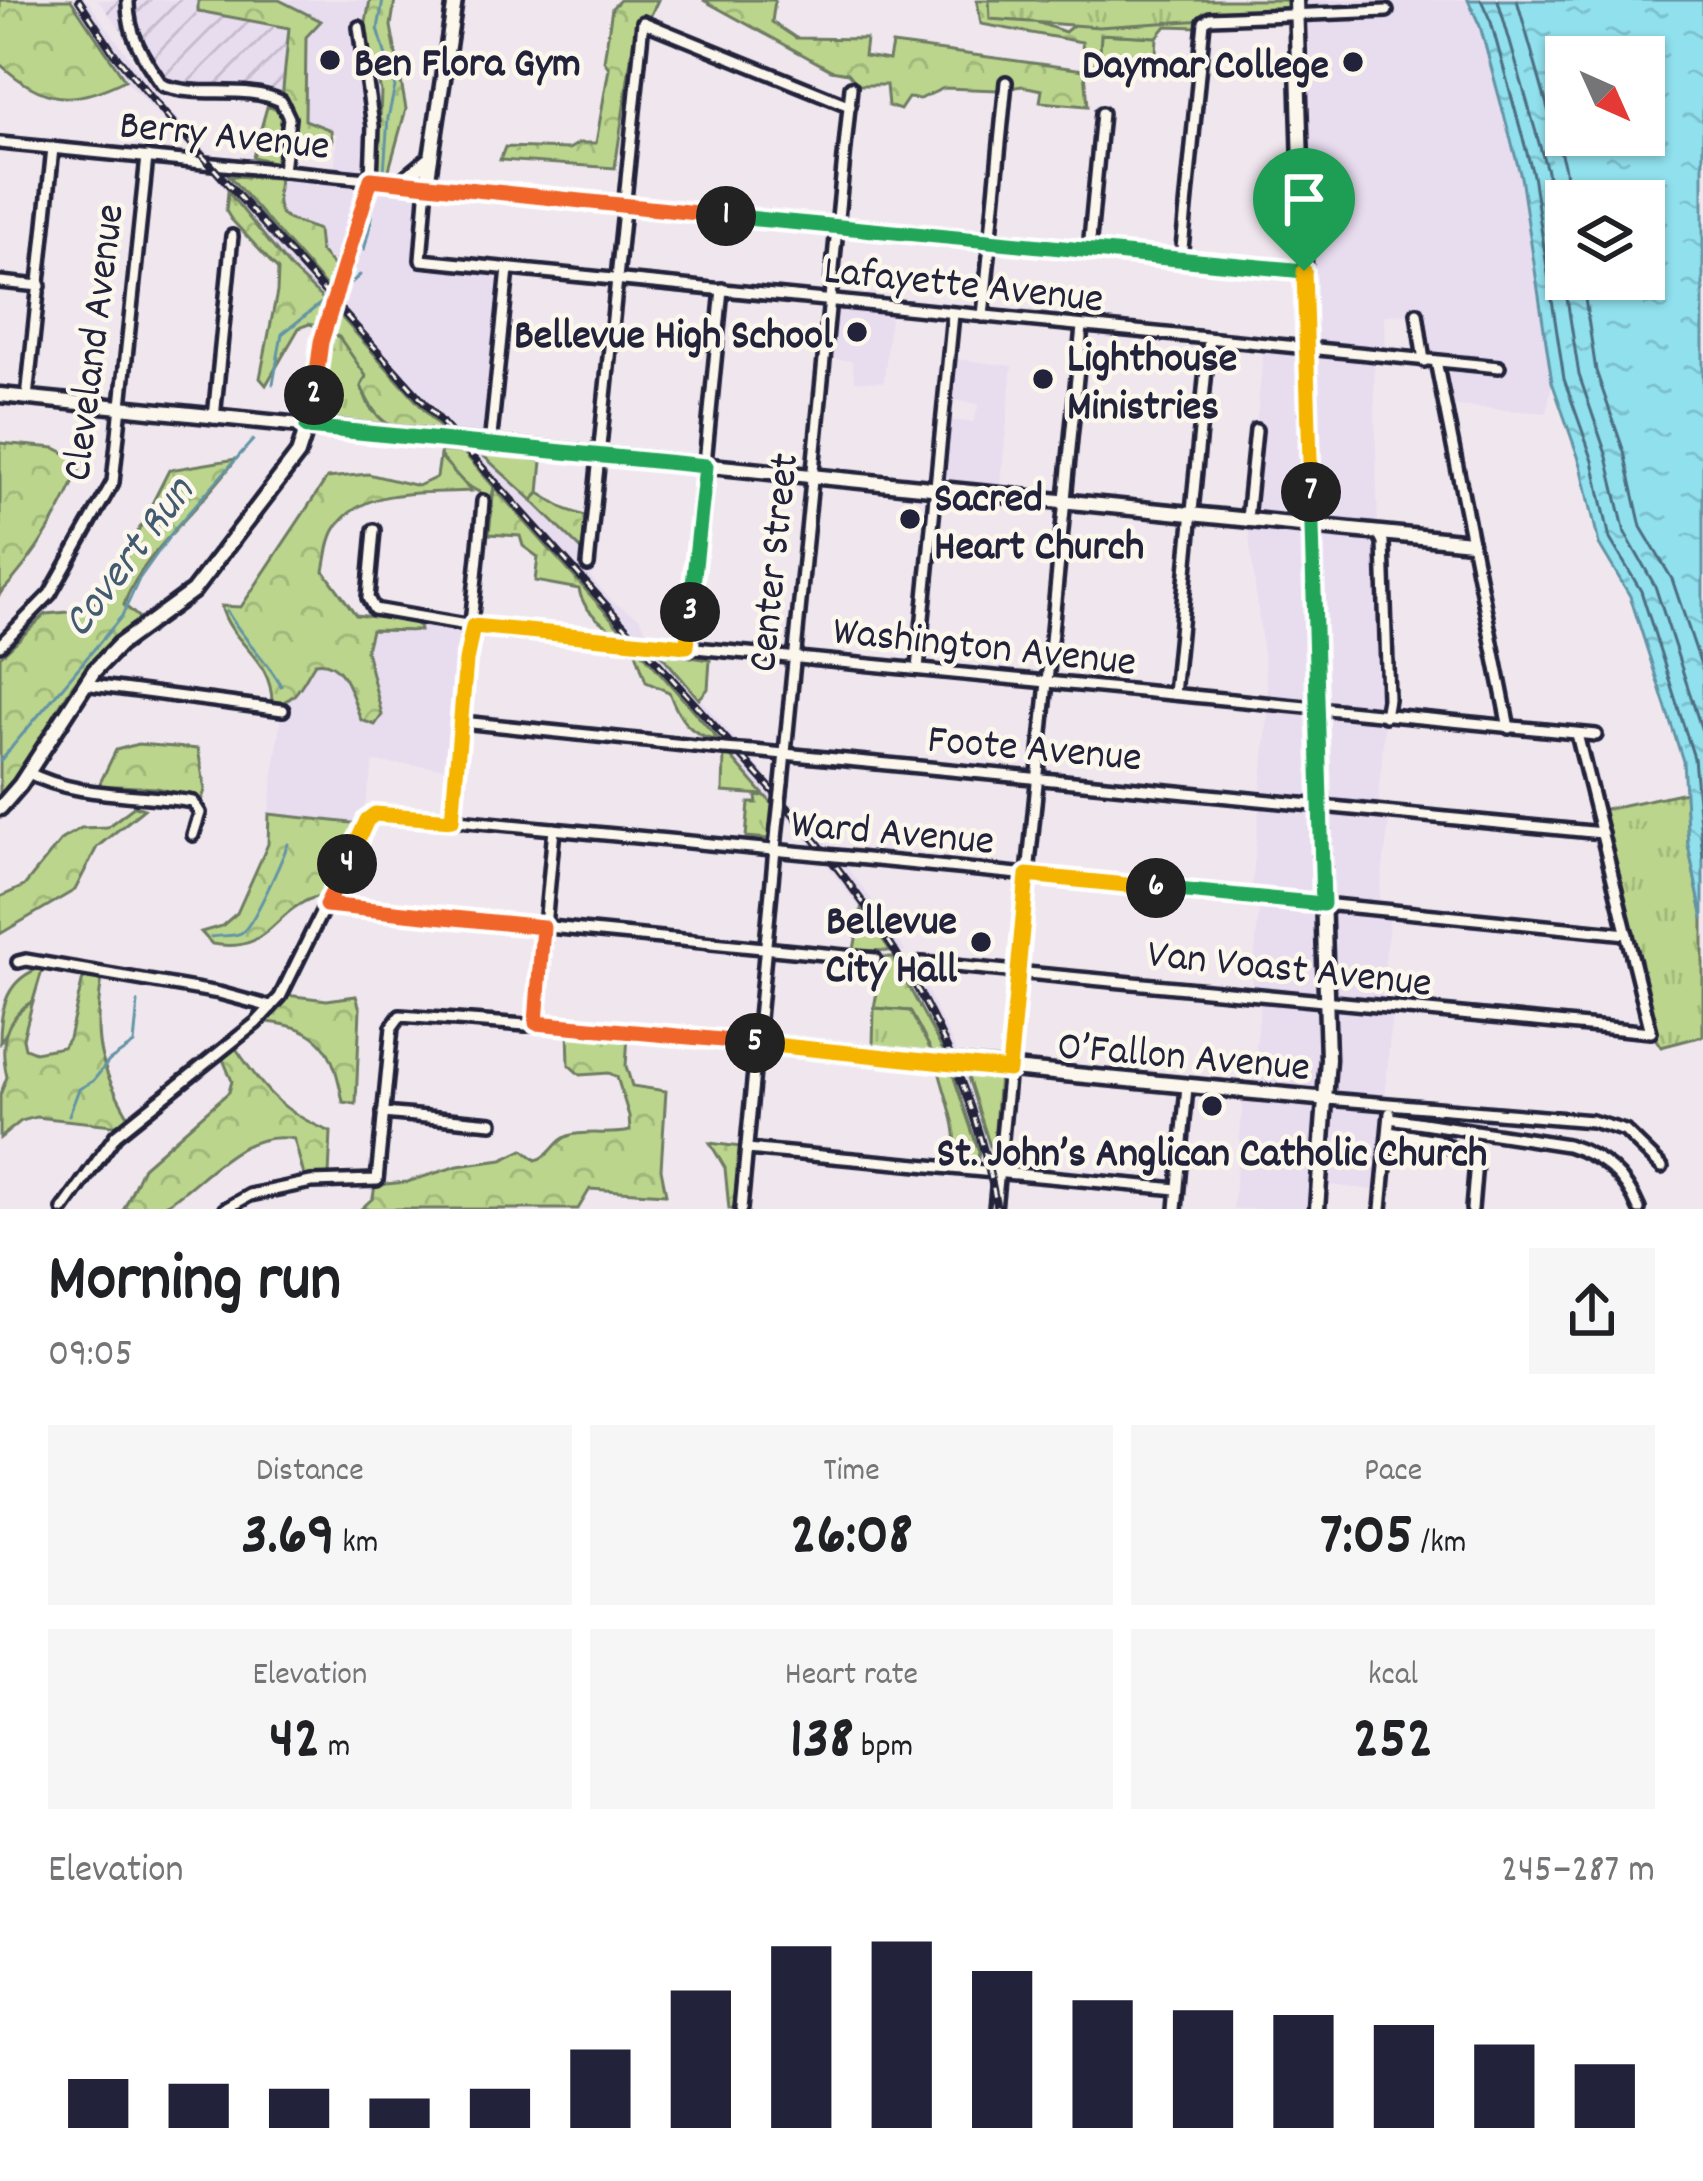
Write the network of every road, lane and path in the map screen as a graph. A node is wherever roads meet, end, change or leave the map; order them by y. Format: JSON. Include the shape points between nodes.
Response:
{"nodes":[{"id":1,"x":128,"y":0,"type":"edge"},
{"id":2,"x":455,"y":0,"type":"edge"},
{"id":3,"x":1296,"y":7,"type":"edge"},
{"id":4,"x":1387,"y":11,"type":"dead end"},
{"id":5,"x":359,"y":27,"type":"dead end"},
{"id":6,"x":1006,"y":82,"type":"dead end"},
{"id":7,"x":851,"y":87,"type":"dead end"},
{"id":8,"x":850,"y":106,"type":"junction"},
{"id":9,"x":1102,"y":113,"type":"dead end"},
{"id":10,"x":0,"y":143,"type":"edge"},
{"id":11,"x":53,"y":148,"type":"junction"},
{"id":12,"x":147,"y":157,"type":"junction"},
{"id":13,"x":430,"y":158,"type":"junction"},
{"id":14,"x":284,"y":172,"type":"junction"},
{"id":15,"x":371,"y":179,"type":"junction"},
{"id":16,"x":401,"y":182,"type":"junction"},
{"id":17,"x":427,"y":184,"type":"junction"},
{"id":18,"x":622,"y":205,"type":"junction"},
{"id":19,"x":837,"y":225,"type":"junction"},
{"id":20,"x":232,"y":236,"type":"dead end"},
{"id":21,"x":992,"y":242,"type":"junction"},
{"id":22,"x":1089,"y":250,"type":"junction"},
{"id":23,"x":1181,"y":259,"type":"junction"},
{"id":24,"x":508,"y":269,"type":"junction"},
{"id":25,"x":1304,"y":271,"type":"junction"},
{"id":26,"x":615,"y":280,"type":"junction"},
{"id":27,"x":0,"y":282,"type":"edge"},
{"id":28,"x":40,"y":286,"type":"junction"},
{"id":29,"x":722,"y":289,"type":"junction"},
{"id":30,"x":829,"y":299,"type":"junction"},
{"id":31,"x":1417,"y":313,"type":"dead end"},
{"id":32,"x":953,"y":314,"type":"junction"},
{"id":33,"x":983,"y":316,"type":"junction"},
{"id":34,"x":1082,"y":327,"type":"junction"},
{"id":35,"x":1209,"y":339,"type":"junction"},
{"id":36,"x":1306,"y":349,"type":"junction"},
{"id":37,"x":1430,"y":361,"type":"junction"},
{"id":38,"x":1499,"y":367,"type":"dead end"},
{"id":39,"x":0,"y":395,"type":"edge"},
{"id":40,"x":27,"y":398,"type":"junction"},
{"id":41,"x":120,"y":408,"type":"junction"},
{"id":42,"x":214,"y":418,"type":"junction"},
{"id":43,"x":307,"y":427,"type":"junction"},
{"id":44,"x":1256,"y":430,"type":"dead end"},
{"id":45,"x":490,"y":446,"type":"junction"},
{"id":46,"x":598,"y":456,"type":"junction"},
{"id":47,"x":706,"y":466,"type":"junction"},
{"id":48,"x":813,"y":477,"type":"junction"},
{"id":49,"x":936,"y":489,"type":"junction"},
{"id":50,"x":483,"y":501,"type":"dead end"},
{"id":51,"x":1065,"y":503,"type":"junction"},
{"id":52,"x":1192,"y":514,"type":"junction"},
{"id":53,"x":1246,"y":519,"type":"junction"},
{"id":54,"x":1312,"y":526,"type":"junction"},
{"id":55,"x":374,"y":530,"type":"dead end"},
{"id":56,"x":1378,"y":532,"type":"junction"},
{"id":57,"x":1471,"y":542,"type":"junction"},
{"id":58,"x":588,"y":565,"type":"dead end"},
{"id":59,"x":473,"y":626,"type":"junction"},
{"id":60,"x":0,"y":645,"type":"edge"},
{"id":61,"x":687,"y":646,"type":"junction"},
{"id":62,"x":794,"y":657,"type":"junction"},
{"id":63,"x":918,"y":669,"type":"junction"},
{"id":64,"x":1047,"y":683,"type":"junction"},
{"id":65,"x":84,"y":685,"type":"junction"},
{"id":66,"x":1174,"y":694,"type":"junction"},
{"id":67,"x":1317,"y":709,"type":"junction"},
{"id":68,"x":283,"y":710,"type":"dead end"},
{"id":69,"x":1385,"y":716,"type":"junction"},
{"id":70,"x":462,"y":722,"type":"junction"},
{"id":71,"x":1509,"y":728,"type":"junction"},
{"id":72,"x":1577,"y":734,"type":"junction"},
{"id":73,"x":1596,"y":735,"type":"dead end"},
{"id":74,"x":785,"y":755,"type":"junction"},
{"id":75,"x":27,"y":772,"type":"junction"},
{"id":76,"x":1038,"y":779,"type":"junction"},
{"id":77,"x":1320,"y":806,"type":"junction"},
{"id":78,"x":0,"y":808,"type":"edge"},
{"id":79,"x":452,"y":820,"type":"junction"},
{"id":80,"x":554,"y":830,"type":"junction"},
{"id":81,"x":1601,"y":833,"type":"junction"},
{"id":82,"x":194,"y":835,"type":"dead end"},
{"id":83,"x":775,"y":851,"type":"junction"},
{"id":84,"x":1027,"y":875,"type":"junction"},
{"id":85,"x":1323,"y":904,"type":"junction"},
{"id":86,"x":326,"y":905,"type":"junction"},
{"id":87,"x":543,"y":927,"type":"junction"},
{"id":88,"x":1627,"y":934,"type":"junction"},
{"id":89,"x":766,"y":948,"type":"junction"},
{"id":90,"x":875,"y":958,"type":"dead end"},
{"id":91,"x":18,"y":962,"type":"dead end"},
{"id":92,"x":922,"y":963,"type":"dead end"},
{"id":93,"x":1018,"y":971,"type":"junction"},
{"id":94,"x":1326,"y":1001,"type":"junction"},
{"id":95,"x":271,"y":1007,"type":"junction"},
{"id":96,"x":536,"y":1023,"type":"junction"},
{"id":97,"x":756,"y":1043,"type":"junction"},
{"id":98,"x":1009,"y":1070,"type":"junction"},
{"id":99,"x":1187,"y":1087,"type":"junction"},
{"id":100,"x":1328,"y":1099,"type":"junction"},
{"id":101,"x":1390,"y":1102,"type":"junction"},
{"id":102,"x":383,"y":1113,"type":"junction"},
{"id":103,"x":1390,"y":1118,"type":"junction"},
{"id":104,"x":491,"y":1123,"type":"dead end"},
{"id":105,"x":1389,"y":1132,"type":"junction"},
{"id":106,"x":747,"y":1149,"type":"junction"},
{"id":107,"x":1662,"y":1167,"type":"dead end"},
{"id":108,"x":1000,"y":1173,"type":"junction"},
{"id":109,"x":1177,"y":1190,"type":"junction"},
{"id":110,"x":63,"y":1209,"type":"edge"},
{"id":111,"x":225,"y":1209,"type":"edge"},
{"id":112,"x":741,"y":1209,"type":"edge"},
{"id":113,"x":995,"y":1209,"type":"edge"},
{"id":114,"x":1176,"y":1209,"type":"edge"},
{"id":115,"x":1317,"y":1209,"type":"edge"},
{"id":116,"x":1381,"y":1209,"type":"edge"},
{"id":117,"x":1472,"y":1209,"type":"edge"},
{"id":118,"x":1639,"y":1209,"type":"edge"}],
"edges":[{"from":1,"to":14,"type":"street","via":[[133,38],[162,85],[281,101],[289,118]]},
{"from":2,"to":13,"type":"street"},
{"from":3,"to":4,"type":"street"},
{"from":3,"to":23,"type":"street","via":[[1204,22]]},
{"from":3,"to":25,"type":"street"},
{"from":5,"to":15,"type":"street","via":[[373,126]]},
{"from":6,"to":21,"type":"street"},
{"from":7,"to":8,"type":"street","name":"Center Street"},
{"from":8,"to":18,"type":"street","via":[[644,22]]},
{"from":8,"to":19,"type":"street","name":"Center Street"},
{"from":9,"to":22,"type":"street"},
{"from":10,"to":11,"type":"street","name":"Berry Avenue"},
{"from":11,"to":12,"type":"street","name":"Berry Avenue"},
{"from":11,"to":28,"type":"street"},
{"from":12,"to":14,"type":"street","name":"Berry Avenue"},
{"from":12,"to":41,"type":"street","name":"Cleveland Avenue"},
{"from":13,"to":16,"type":"street"},
{"from":13,"to":17,"type":"street"},
{"from":14,"to":15,"type":"street","name":"Berry Avenue"},
{"from":15,"to":16,"type":"street","name":"Berry Avenue"},
{"from":15,"to":43,"type":"street","via":[[321,342]]},
{"from":16,"to":17,"type":"street","name":"Berry Avenue"},
{"from":17,"to":18,"type":"street","name":"Berry Avenue"},
{"from":17,"to":24,"type":"street","name":"Lafayette Avenue","via":[[422,260]]},
{"from":18,"to":19,"type":"street","name":"Berry Avenue"},
{"from":18,"to":26,"type":"street"},
{"from":19,"to":21,"type":"street","name":"Berry Avenue"},
{"from":19,"to":30,"type":"street","name":"Center Street"},
{"from":20,"to":42,"type":"street"},
{"from":21,"to":22,"type":"street","name":"Berry Avenue"},
{"from":21,"to":33,"type":"street"},
{"from":22,"to":23,"type":"street","name":"Berry Avenue"},
{"from":23,"to":25,"type":"street","name":"Berry Avenue"},
{"from":24,"to":26,"type":"street","name":"Lafayette Avenue"},
{"from":24,"to":45,"type":"street"},
{"from":25,"to":36,"type":"street"},
{"from":26,"to":29,"type":"street","name":"Lafayette Avenue"},
{"from":26,"to":46,"type":"street"},
{"from":27,"to":28,"type":"street"},
{"from":28,"to":40,"type":"street"},
{"from":29,"to":30,"type":"street","name":"Lafayette Avenue"},
{"from":29,"to":47,"type":"street"},
{"from":30,"to":32,"type":"street","name":"Lafayette Avenue"},
{"from":30,"to":48,"type":"street","name":"Center Street"},
{"from":31,"to":37,"type":"street"},
{"from":32,"to":33,"type":"street","name":"Lafayette Avenue"},
{"from":32,"to":49,"type":"street"},
{"from":33,"to":34,"type":"street","name":"Lafayette Avenue"},
{"from":34,"to":35,"type":"street","name":"Lafayette Avenue"},
{"from":34,"to":51,"type":"street"},
{"from":35,"to":36,"type":"street","name":"Lafayette Avenue"},
{"from":35,"to":52,"type":"street"},
{"from":36,"to":37,"type":"street","name":"Lafayette Avenue"},
{"from":36,"to":54,"type":"street"},
{"from":37,"to":38,"type":"street","name":"Lafayette Avenue"},
{"from":37,"to":57,"type":"street"},
{"from":39,"to":40,"type":"street"},
{"from":40,"to":41,"type":"street"},
{"from":41,"to":42,"type":"street"},
{"from":41,"to":60,"type":"street","name":"Cleveland Avenue","via":[[113,482],[102,506],[50,594]]},
{"from":42,"to":43,"type":"street"},
{"from":43,"to":45,"type":"street"},
{"from":43,"to":65,"type":"street","via":[[293,462],[193,591],[119,645]]},
{"from":44,"to":53,"type":"street"},
{"from":45,"to":46,"type":"street"},
{"from":46,"to":47,"type":"street"},
{"from":46,"to":58,"type":"street"},
{"from":47,"to":48,"type":"street"},
{"from":47,"to":61,"type":"street"},
{"from":48,"to":49,"type":"street"},
{"from":48,"to":62,"type":"street","name":"Center Street"},
{"from":49,"to":51,"type":"street"},
{"from":49,"to":63,"type":"street"},
{"from":50,"to":59,"type":"street"},
{"from":51,"to":52,"type":"street"},
{"from":51,"to":64,"type":"street"},
{"from":52,"to":53,"type":"street"},
{"from":52,"to":66,"type":"street"},
{"from":53,"to":54,"type":"street"},
{"from":54,"to":56,"type":"street"},
{"from":54,"to":67,"type":"street"},
{"from":55,"to":59,"type":"street","name":"Washington Avenue","via":[[370,605]]},
{"from":56,"to":57,"type":"street"},
{"from":56,"to":69,"type":"street"},
{"from":57,"to":71,"type":"street"},
{"from":59,"to":61,"type":"street","name":"Washington Avenue","bridge":true},
{"from":59,"to":70,"type":"street"},
{"from":61,"to":62,"type":"street","name":"Washington Avenue"},
{"from":62,"to":63,"type":"street","name":"Washington Avenue"},
{"from":62,"to":74,"type":"street","name":"Center Street"},
{"from":63,"to":64,"type":"street","name":"Washington Avenue"},
{"from":64,"to":66,"type":"street","name":"Washington Avenue"},
{"from":64,"to":76,"type":"street"},
{"from":65,"to":68,"type":"street"},
{"from":65,"to":75,"type":"street"},
{"from":66,"to":67,"type":"street","name":"Washington Avenue"},
{"from":67,"to":69,"type":"street","name":"Washington Avenue"},
{"from":67,"to":77,"type":"street"},
{"from":69,"to":71,"type":"street","name":"Washington Avenue"},
{"from":70,"to":74,"type":"street","name":"Foote Avenue","bridge":true},
{"from":70,"to":79,"type":"street"},
{"from":71,"to":72,"type":"street","name":"Washington Avenue"},
{"from":72,"to":73,"type":"street","name":"Washington Avenue"},
{"from":72,"to":81,"type":"street"},
{"from":74,"to":76,"type":"street","name":"Foote Avenue"},
{"from":74,"to":83,"type":"street","name":"Center Street","bridge":true},
{"from":75,"to":78,"type":"street"},
{"from":75,"to":82,"type":"street","via":[[77,788],[193,802],[200,813]]},
{"from":76,"to":77,"type":"street","name":"Foote Avenue"},
{"from":76,"to":84,"type":"street"},
{"from":77,"to":81,"type":"street","name":"Foote Avenue"},
{"from":77,"to":85,"type":"street"},
{"from":79,"to":80,"type":"street","name":"Ward Avenue"},
{"from":79,"to":86,"type":"street","name":"Ward Avenue","via":[[368,818]]},
{"from":80,"to":83,"type":"street","name":"Ward Avenue"},
{"from":80,"to":87,"type":"street"},
{"from":81,"to":88,"type":"street"},
{"from":83,"to":84,"type":"street","name":"Ward Avenue","bridge":true},
{"from":83,"to":89,"type":"street","name":"Center Street"},
{"from":84,"to":85,"type":"street","name":"Ward Avenue"},
{"from":84,"to":93,"type":"street"},
{"from":85,"to":88,"type":"street","name":"Ward Avenue"},
{"from":85,"to":94,"type":"street"},
{"from":86,"to":87,"type":"street"},
{"from":86,"to":95,"type":"street"},
{"from":87,"to":89,"type":"street"},
{"from":87,"to":96,"type":"street"},
{"from":88,"to":94,"type":"street","name":"Van Voast Avenue","via":[[1651,1032]]},
{"from":89,"to":90,"type":"street"},
{"from":89,"to":97,"type":"street","name":"Center Street"},
{"from":91,"to":95,"type":"street"},
{"from":92,"to":93,"type":"street","name":"Van Voast Avenue"},
{"from":93,"to":94,"type":"street","name":"Van Voast Avenue"},
{"from":93,"to":98,"type":"street"},
{"from":94,"to":100,"type":"street"},
{"from":95,"to":110,"type":"street","via":[[116,1136]]},
{"from":96,"to":97,"type":"street","name":"O’Fallon Avenue"},
{"from":96,"to":102,"type":"street","name":"O’Fallon Avenue","via":[[397,1017]]},
{"from":97,"to":98,"type":"street","name":"O’Fallon Avenue","bridge":true},
{"from":97,"to":106,"type":"street","name":"Center Street"},
{"from":98,"to":99,"type":"street","name":"O’Fallon Avenue"},
{"from":98,"to":108,"type":"street"},
{"from":99,"to":100,"type":"street","name":"O’Fallon Avenue"},
{"from":99,"to":109,"type":"street"},
{"from":100,"to":101,"type":"street","name":"O’Fallon Avenue"},
{"from":100,"to":115,"type":"street"},
{"from":101,"to":103,"type":"street"},
{"from":101,"to":107,"type":"street","name":"O’Fallon Avenue","via":[[1602,1123],[1632,1136]]},
{"from":102,"to":104,"type":"street"},
{"from":102,"to":111,"type":"street","via":[[377,1180],[310,1181]]},
{"from":103,"to":105,"type":"street"},
{"from":103,"to":118,"type":"street","via":[[1587,1151],[1624,1180]]},
{"from":105,"to":116,"type":"street"},
{"from":105,"to":117,"type":"street","via":[[1437,1140],[1476,1162]]},
{"from":106,"to":108,"type":"street"},
{"from":106,"to":112,"type":"street","name":"Center Street"},
{"from":108,"to":109,"type":"street"},
{"from":108,"to":113,"type":"street"},
{"from":109,"to":114,"type":"street"}]}
